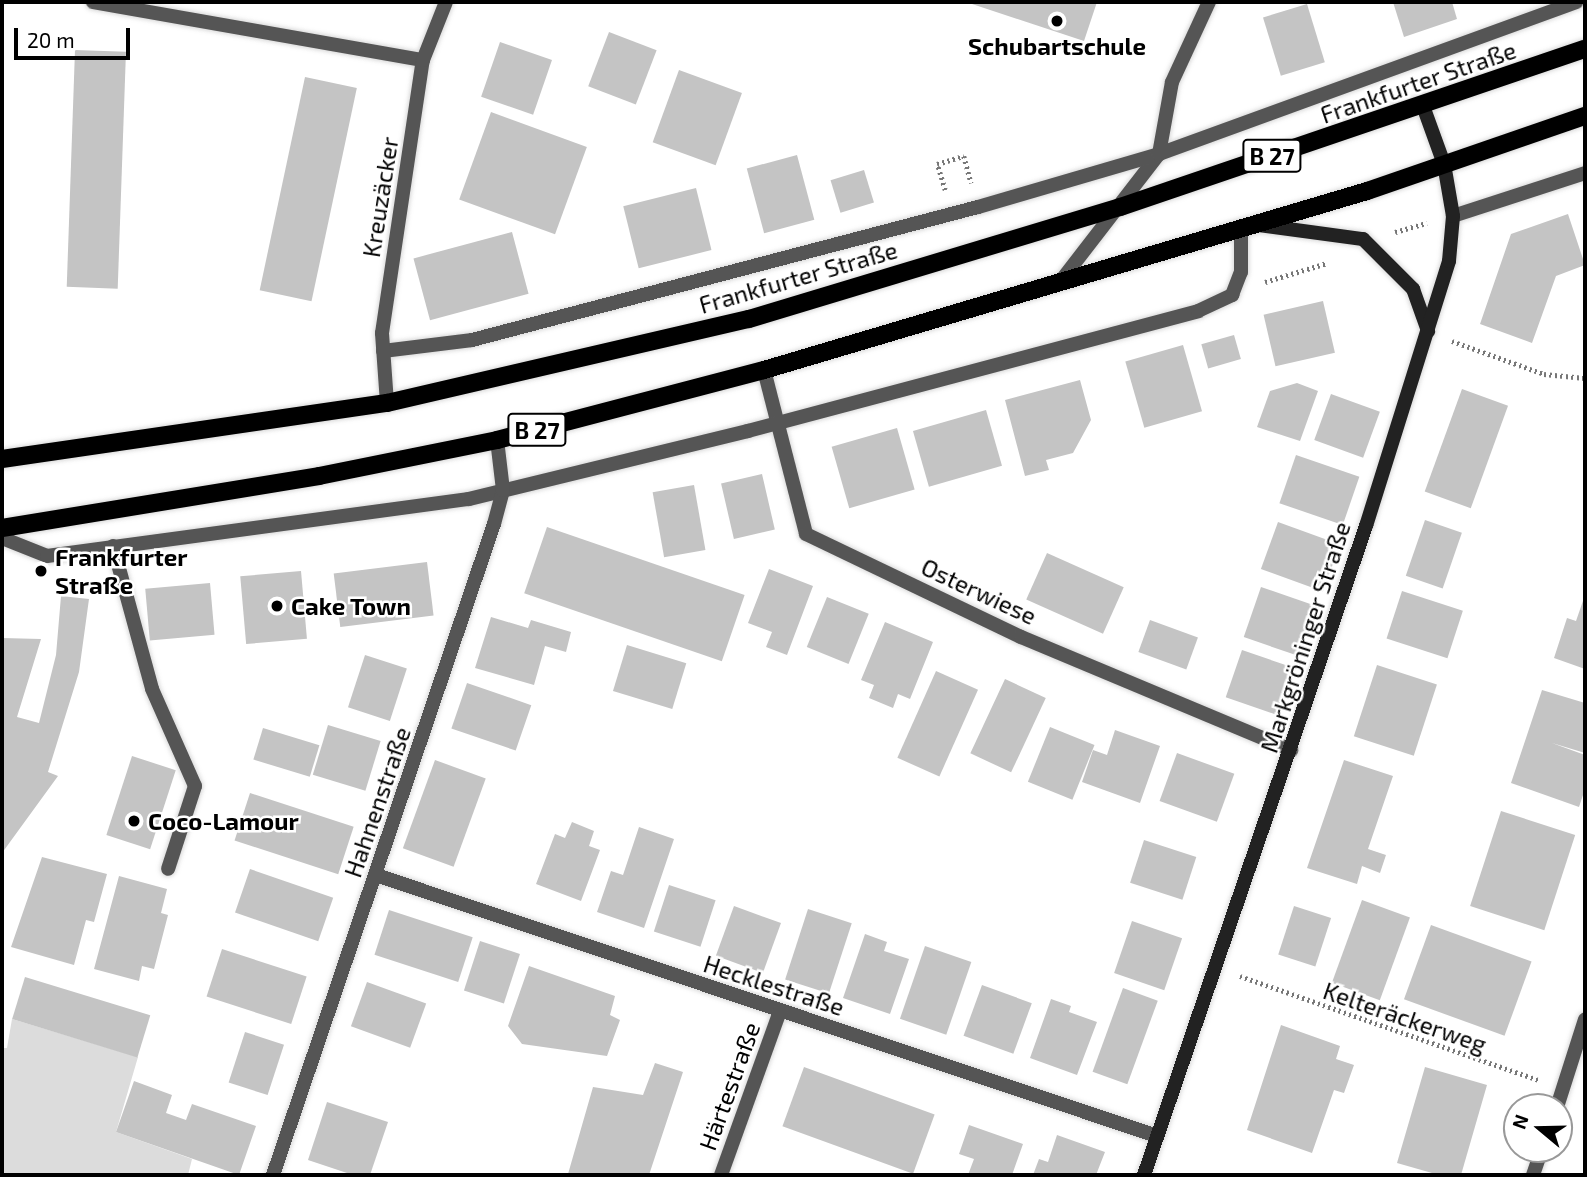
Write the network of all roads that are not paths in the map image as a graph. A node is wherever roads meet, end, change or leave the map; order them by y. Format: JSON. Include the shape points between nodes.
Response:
{"nodes":[{"id":1,"x":93,"y":2,"type":"edge"},
{"id":2,"x":446,"y":2,"type":"edge"},
{"id":3,"x":1209,"y":2,"type":"edge"},
{"id":4,"x":1576,"y":2,"type":"edge"},
{"id":5,"x":1585,"y":50,"type":"edge"},
{"id":6,"x":423,"y":60,"type":"junction"},
{"id":7,"x":1423,"y":106,"type":"junction"},
{"id":8,"x":1585,"y":116,"type":"edge"},
{"id":9,"x":1159,"y":154,"type":"junction"},
{"id":10,"x":1444,"y":164,"type":"junction"},
{"id":11,"x":1585,"y":173,"type":"edge"},
{"id":12,"x":1120,"y":207,"type":"junction"},
{"id":13,"x":1453,"y":216,"type":"junction"},
{"id":14,"x":1247,"y":226,"type":"junction"},
{"id":15,"x":1060,"y":282,"type":"junction"},
{"id":16,"x":1428,"y":332,"type":"junction"},
{"id":17,"x":383,"y":351,"type":"junction"},
{"id":18,"x":764,"y":370,"type":"junction"},
{"id":19,"x":387,"y":403,"type":"junction"},
{"id":20,"x":777,"y":424,"type":"junction"},
{"id":21,"x":497,"y":440,"type":"junction"},
{"id":22,"x":2,"y":459,"type":"edge"},
{"id":23,"x":503,"y":490,"type":"junction"},
{"id":24,"x":2,"y":528,"type":"edge"},
{"id":25,"x":2,"y":538,"type":"edge"},
{"id":26,"x":113,"y":546,"type":"junction"},
{"id":27,"x":1291,"y":750,"type":"junction"},
{"id":28,"x":168,"y":869,"type":"dead end"},
{"id":29,"x":376,"y":875,"type":"junction"},
{"id":30,"x":780,"y":1012,"type":"junction"},
{"id":31,"x":1585,"y":1019,"type":"edge"},
{"id":32,"x":1562,"y":1093,"type":"edge"},
{"id":33,"x":1157,"y":1136,"type":"junction"},
{"id":34,"x":273,"y":1175,"type":"edge"},
{"id":35,"x":721,"y":1175,"type":"edge"},
{"id":36,"x":1144,"y":1175,"type":"edge"}],
"edges":[{"from":1,"to":6,"type":"street"},
{"from":2,"to":6,"type":"street","name":"Kreuzäcker"},
{"from":3,"to":9,"type":"street","via":[[1172,82]]},
{"from":4,"to":9,"type":"street","name":"Frankfurter Straße"},
{"from":5,"to":7,"type":"main road","name":"Frankfurter Straße","number":"B 27"},
{"from":6,"to":17,"type":"street","name":"Kreuzäcker"},
{"from":7,"to":10,"type":"main road","name":"Markgröninger Straße"},
{"from":7,"to":12,"type":"main road","name":"Frankfurter Straße","number":"B 27"},
{"from":8,"to":10,"type":"main road","number":"B 27"},
{"from":9,"to":12,"type":"street"},
{"from":9,"to":17,"type":"street","name":"Frankfurter Straße","via":[[978,207],[472,340]]},
{"from":10,"to":13,"type":"main road","name":"Markgröninger Straße"},
{"from":10,"to":14,"type":"main road","number":"B 27"},
{"from":11,"to":13,"type":"street"},
{"from":12,"to":15,"type":"street"},
{"from":12,"to":19,"type":"main road","name":"Frankfurter Straße","number":"B 27","via":[[749,319]]},
{"from":13,"to":16,"type":"main road","name":"Markgröninger Straße","via":[[1449,261]]},
{"from":14,"to":15,"type":"main road","number":"B 27"},
{"from":14,"to":16,"type":"main road","via":[[1363,239],[1413,289]]},
{"from":14,"to":20,"type":"street","via":[[1241,272],[1231,295],[1198,311]]},
{"from":15,"to":18,"type":"main road","number":"B 27"},
{"from":16,"to":27,"type":"main road","name":"Markgröninger Straße"},
{"from":17,"to":19,"type":"street","name":"Kreuzäcker"},
{"from":18,"to":20,"type":"street","name":"Osterwiese"},
{"from":18,"to":21,"type":"main road","number":"B 27"},
{"from":19,"to":22,"type":"main road","name":"Frankfurter Straße","number":"B 27"},
{"from":20,"to":23,"type":"street"},
{"from":20,"to":27,"type":"street","name":"Osterwiese","via":[[806,534],[1021,636]]},
{"from":21,"to":23,"type":"street","name":"Hahnenstraße"},
{"from":21,"to":24,"type":"main road","number":"B 27","via":[[319,476]]},
{"from":23,"to":26,"type":"street"},
{"from":23,"to":29,"type":"street","name":"Hahnenstraße"},
{"from":25,"to":26,"type":"street","via":[[47,556]]},
{"from":26,"to":28,"type":"street","via":[[152,689],[195,786]]},
{"from":27,"to":33,"type":"main road","name":"Markgröninger Straße"},
{"from":29,"to":30,"type":"street","name":"Hecklestraße"},
{"from":29,"to":34,"type":"street","name":"Hahnenstraße"},
{"from":30,"to":33,"type":"street","name":"Hecklestraße"},
{"from":30,"to":35,"type":"street","name":"Härtestraße"},
{"from":31,"to":32,"type":"street"},
{"from":33,"to":36,"type":"main road","name":"Markgröninger Straße"}]}
